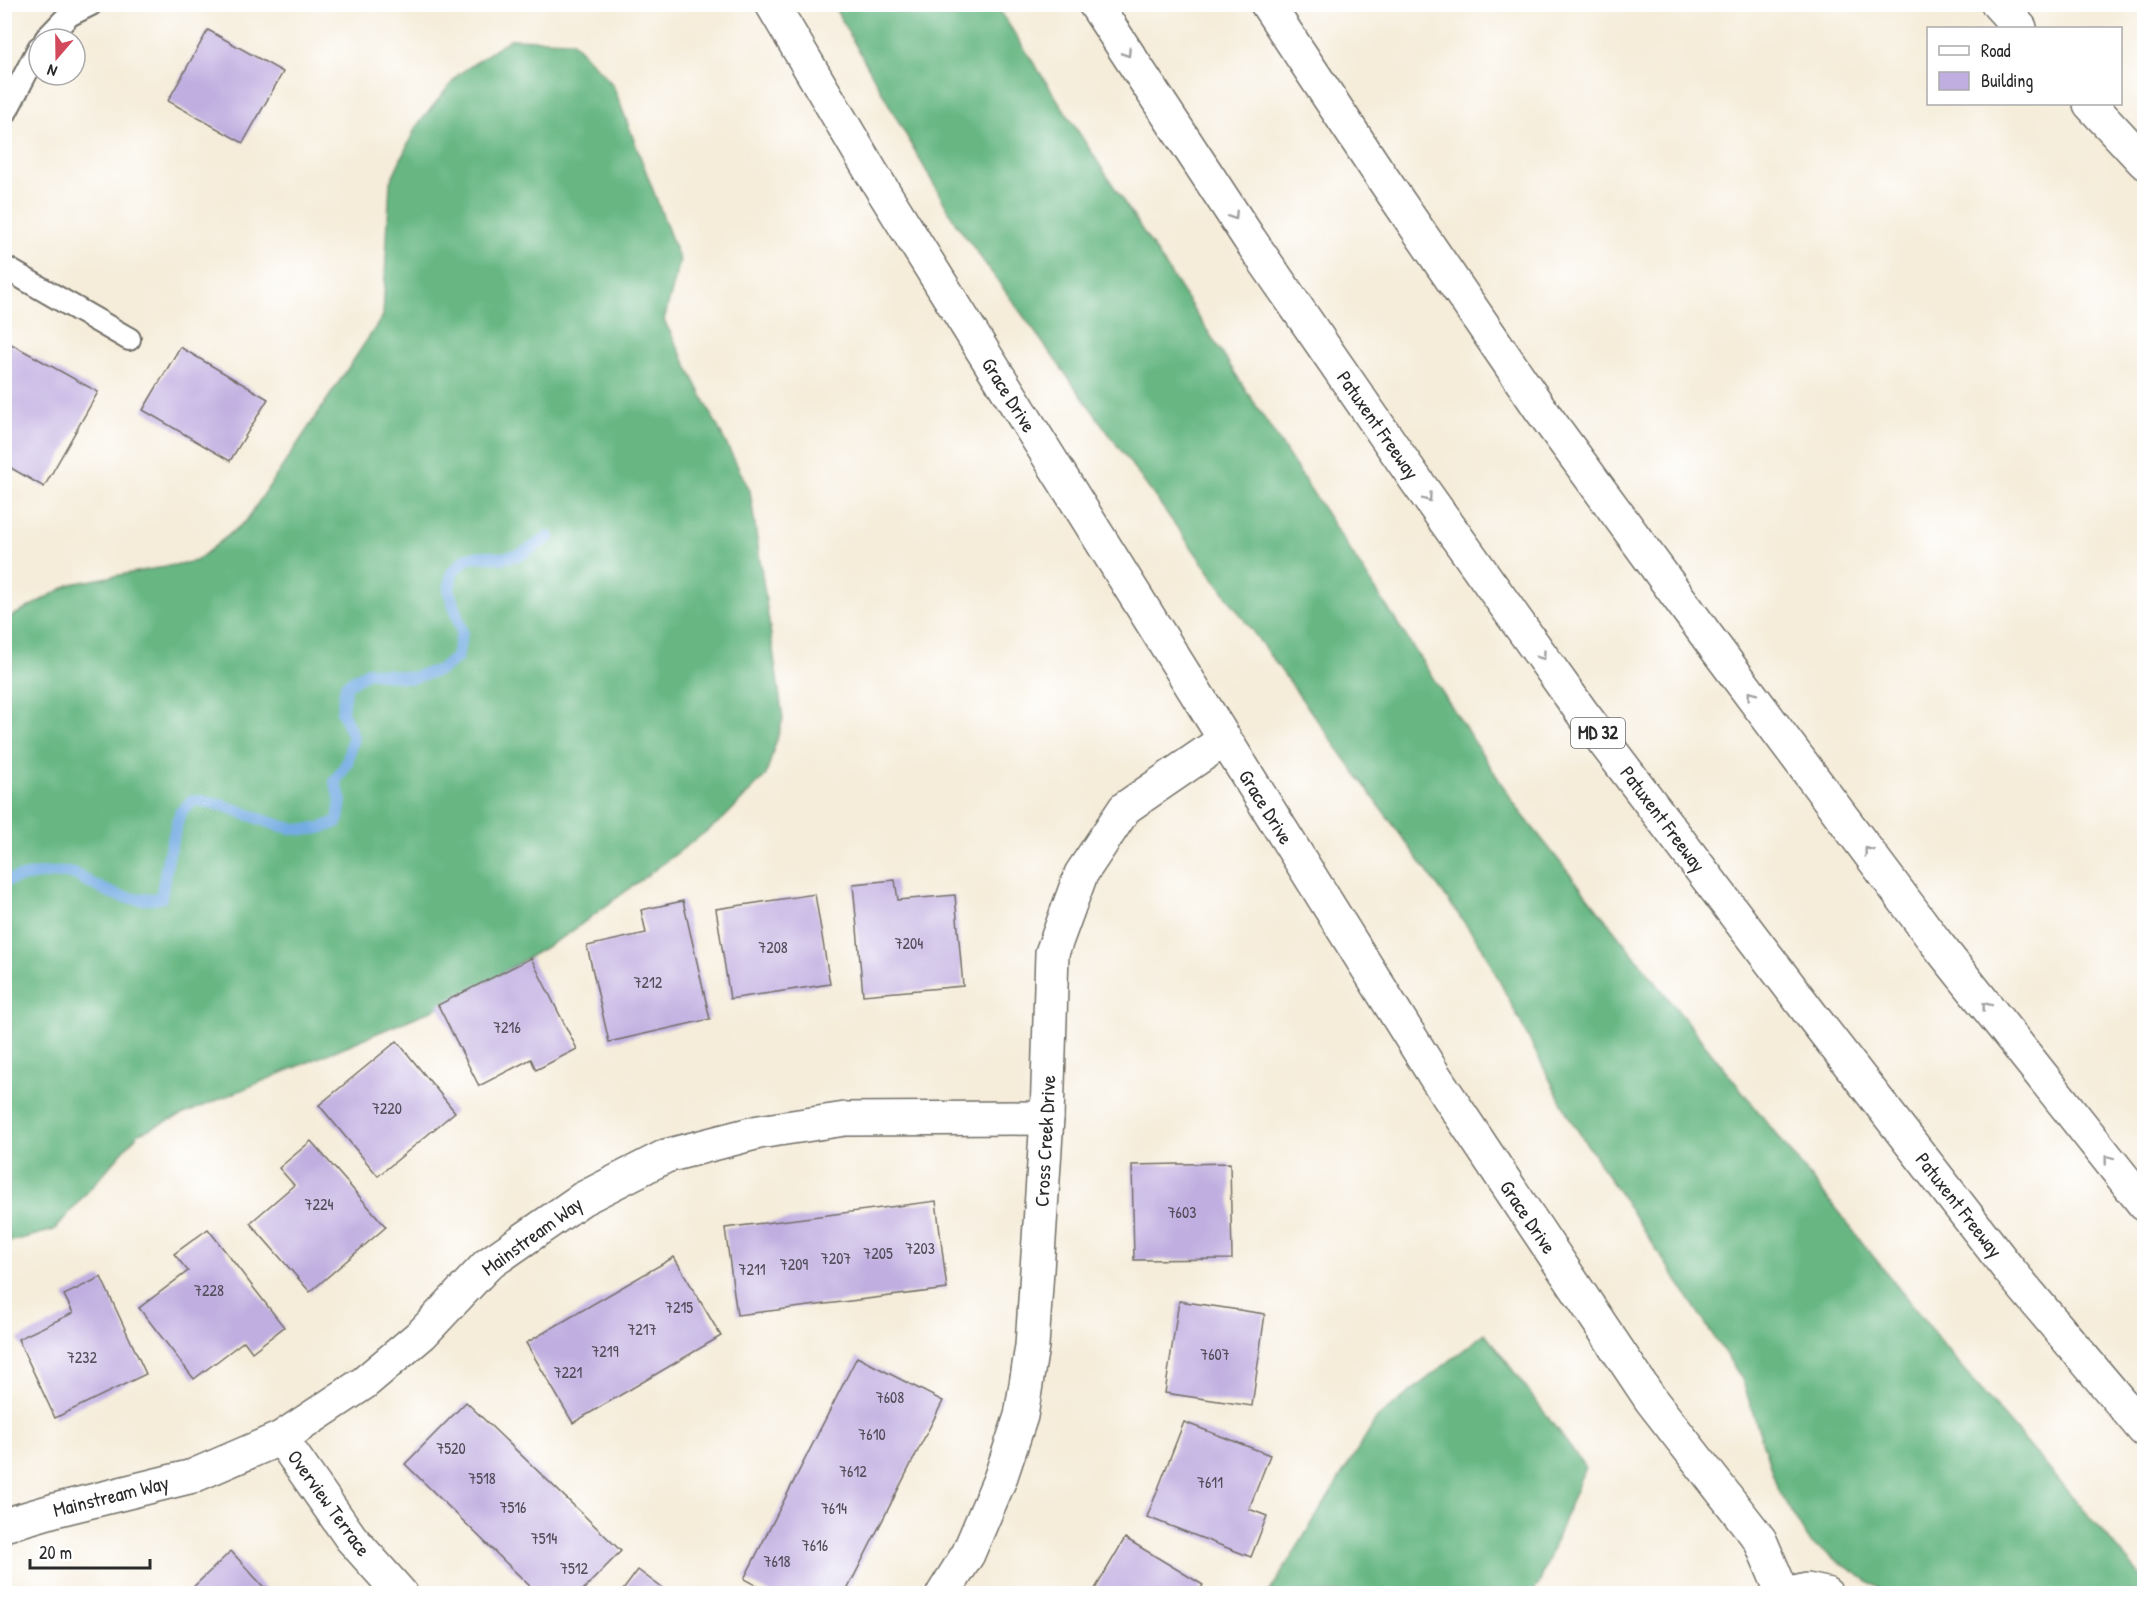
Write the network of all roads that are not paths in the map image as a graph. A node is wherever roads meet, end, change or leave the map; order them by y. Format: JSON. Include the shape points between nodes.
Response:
{"nodes":[{"id":1,"x":91,"y":4,"type":"edge"},
{"id":2,"x":772,"y":4,"type":"edge"},
{"id":3,"x":1095,"y":4,"type":"edge"},
{"id":4,"x":1268,"y":4,"type":"edge"},
{"id":5,"x":1998,"y":4,"type":"edge"},
{"id":6,"x":58,"y":27,"type":"edge"},
{"id":7,"x":2019,"y":27,"type":"edge"},
{"id":8,"x":27,"y":71,"type":"edge"},
{"id":9,"x":2091,"y":105,"type":"edge"},
{"id":10,"x":4,"y":115,"type":"edge"},
{"id":11,"x":2145,"y":162,"type":"edge"},
{"id":12,"x":4,"y":267,"type":"edge"},
{"id":13,"x":129,"y":339,"type":"dead end"},
{"id":14,"x":1224,"y":740,"type":"junction"},
{"id":15,"x":1047,"y":1118,"type":"junction"},
{"id":16,"x":2145,"y":1204,"type":"edge"},
{"id":17,"x":2145,"y":1430,"type":"edge"},
{"id":18,"x":281,"y":1438,"type":"junction"},
{"id":19,"x":4,"y":1525,"type":"edge"},
{"id":20,"x":402,"y":1593,"type":"edge"},
{"id":21,"x":943,"y":1593,"type":"edge"},
{"id":22,"x":1783,"y":1593,"type":"edge"},
{"id":23,"x":1791,"y":1593,"type":"edge"},
{"id":24,"x":1827,"y":1593,"type":"edge"}],
"edges":[{"from":1,"to":6,"type":"lane","via":[[69,15]]},
{"from":2,"to":14,"type":"main road","name":"Grace Drive","via":[[870,170]]},
{"from":3,"to":17,"type":"main road","name":"Patuxent Freeway","number":"MD 32","one_way":true,"via":[[1263,259],[1583,714],[2010,1271]]},
{"from":16,"to":4,"type":"main road","one_way":true,"via":[[1934,940],[1673,591],[1539,407]]},
{"from":5,"to":7,"type":"main road"},
{"from":8,"to":10,"type":"lane"},
{"from":9,"to":11,"type":"main road"},
{"from":12,"to":13,"type":"lane"},
{"from":14,"to":15,"type":"main road","name":"Cross Creek Drive","via":[[1125,808],[1081,874],[1052,953]]},
{"from":14,"to":22,"type":"main road","name":"Grace Drive","via":[[1436,1078],[1618,1352],[1760,1540]]},
{"from":15,"to":18,"type":"main road","name":"Mainstream Way","via":[[845,1119],[759,1132],[666,1156],[582,1199],[487,1265],[422,1334],[364,1383]]},
{"from":15,"to":21,"type":"main road","name":"Cross Creek Drive","via":[[1032,1346],[1021,1416],[968,1554]]},
{"from":18,"to":19,"type":"main road","name":"Mainstream Way","via":[[193,1476]]},
{"from":18,"to":20,"type":"main road","name":"Overview Terrace","via":[[351,1538]]},
{"from":23,"to":24,"type":"main road"}]}
